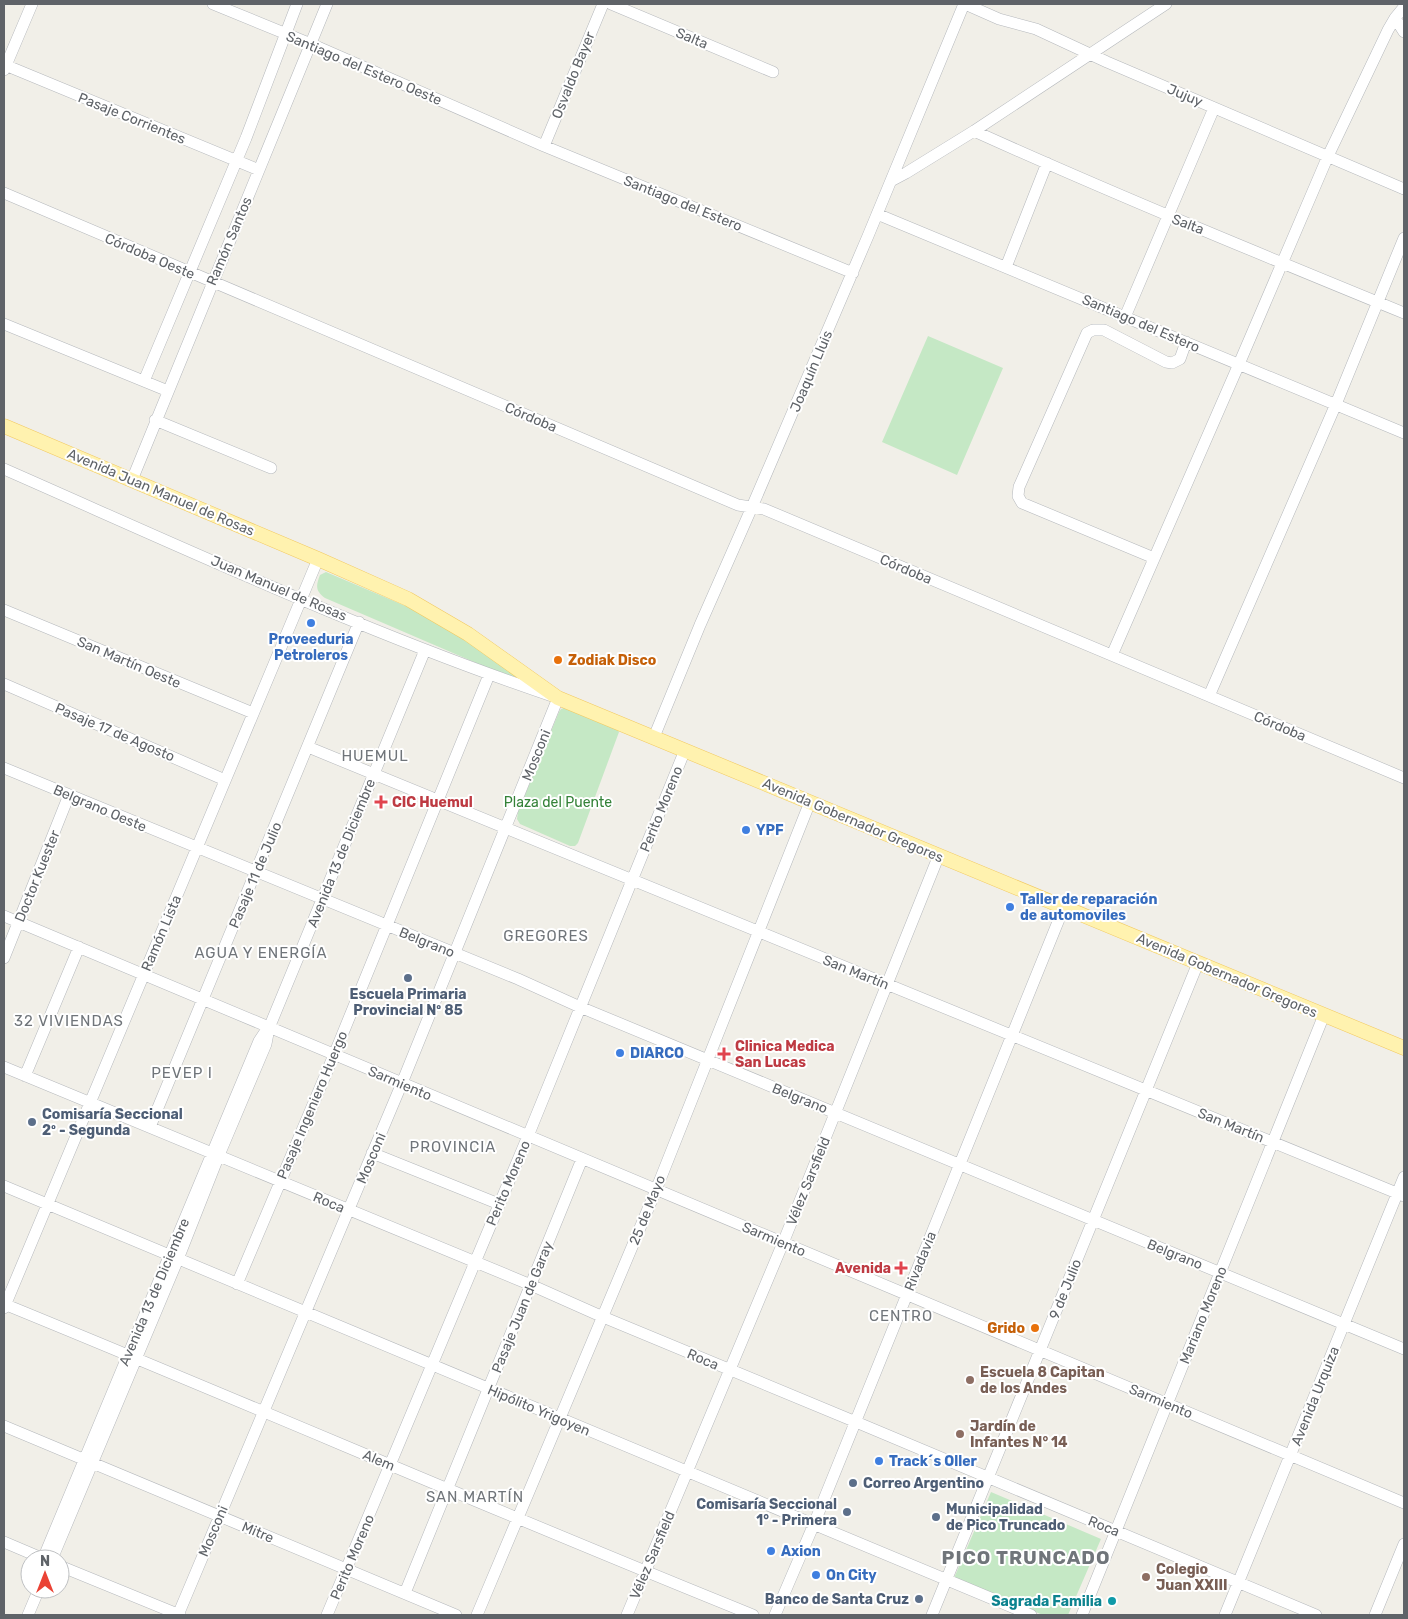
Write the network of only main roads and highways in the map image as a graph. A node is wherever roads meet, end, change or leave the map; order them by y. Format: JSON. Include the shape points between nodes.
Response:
{"nodes":[{"id":1,"x":4,"y":426,"type":"edge"},
{"id":2,"x":318,"y":558,"type":"joint"},
{"id":3,"x":1404,"y":1048,"type":"edge"}],
"edges":[{"from":1,"to":2,"type":"main road","name":"Avenida Juan Manuel de Rosas"},
{"from":2,"to":3,"type":"main road","name":"Avenida Gobernador Gregores","via":[[438,616],[491,649],[558,698]]}]}
